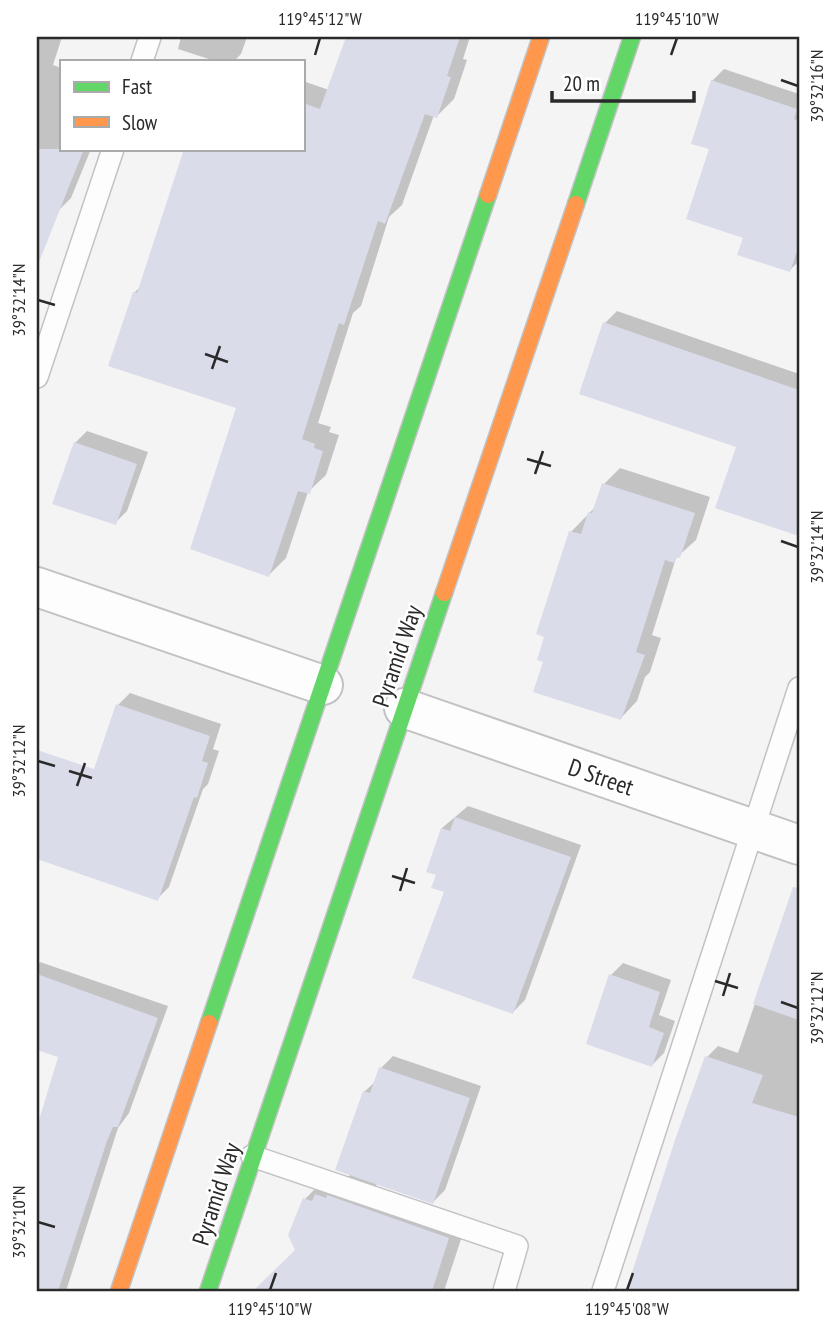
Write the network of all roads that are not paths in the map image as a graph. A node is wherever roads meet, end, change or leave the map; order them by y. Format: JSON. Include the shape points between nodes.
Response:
{"nodes":[{"id":1,"x":150,"y":37,"type":"edge"},
{"id":2,"x":541,"y":37,"type":"edge"},
{"id":3,"x":632,"y":37,"type":"edge"},
{"id":4,"x":142,"y":60,"type":"edge"},
{"id":5,"x":113,"y":150,"type":"edge"},
{"id":6,"x":37,"y":377,"type":"edge"},
{"id":7,"x":37,"y":587,"type":"edge"},
{"id":8,"x":323,"y":685,"type":"junction"},
{"id":9,"x":799,"y":688,"type":"edge"},
{"id":10,"x":404,"y":708,"type":"junction"},
{"id":11,"x":752,"y":828,"type":"junction"},
{"id":12,"x":799,"y":845,"type":"edge"},
{"id":13,"x":252,"y":1156,"type":"junction"},
{"id":14,"x":120,"y":1291,"type":"edge"},
{"id":15,"x":208,"y":1291,"type":"edge"},
{"id":16,"x":504,"y":1291,"type":"edge"},
{"id":17,"x":603,"y":1291,"type":"edge"}],
"edges":[{"from":1,"to":4,"type":"lane"},
{"from":2,"to":8,"type":"main road"},
{"from":3,"to":10,"type":"main road","name":"Pyramid Way"},
{"from":5,"to":6,"type":"lane"},
{"from":7,"to":8,"type":"street"},
{"from":8,"to":14,"type":"main road"},
{"from":9,"to":11,"type":"lane"},
{"from":10,"to":11,"type":"street","name":"D Street"},
{"from":10,"to":13,"type":"main road","name":"Pyramid Way"},
{"from":11,"to":12,"type":"street","name":"D Street"},
{"from":11,"to":17,"type":"lane"},
{"from":13,"to":15,"type":"main road","name":"Pyramid Way"},
{"from":13,"to":16,"type":"lane","via":[[517,1247]]}]}
